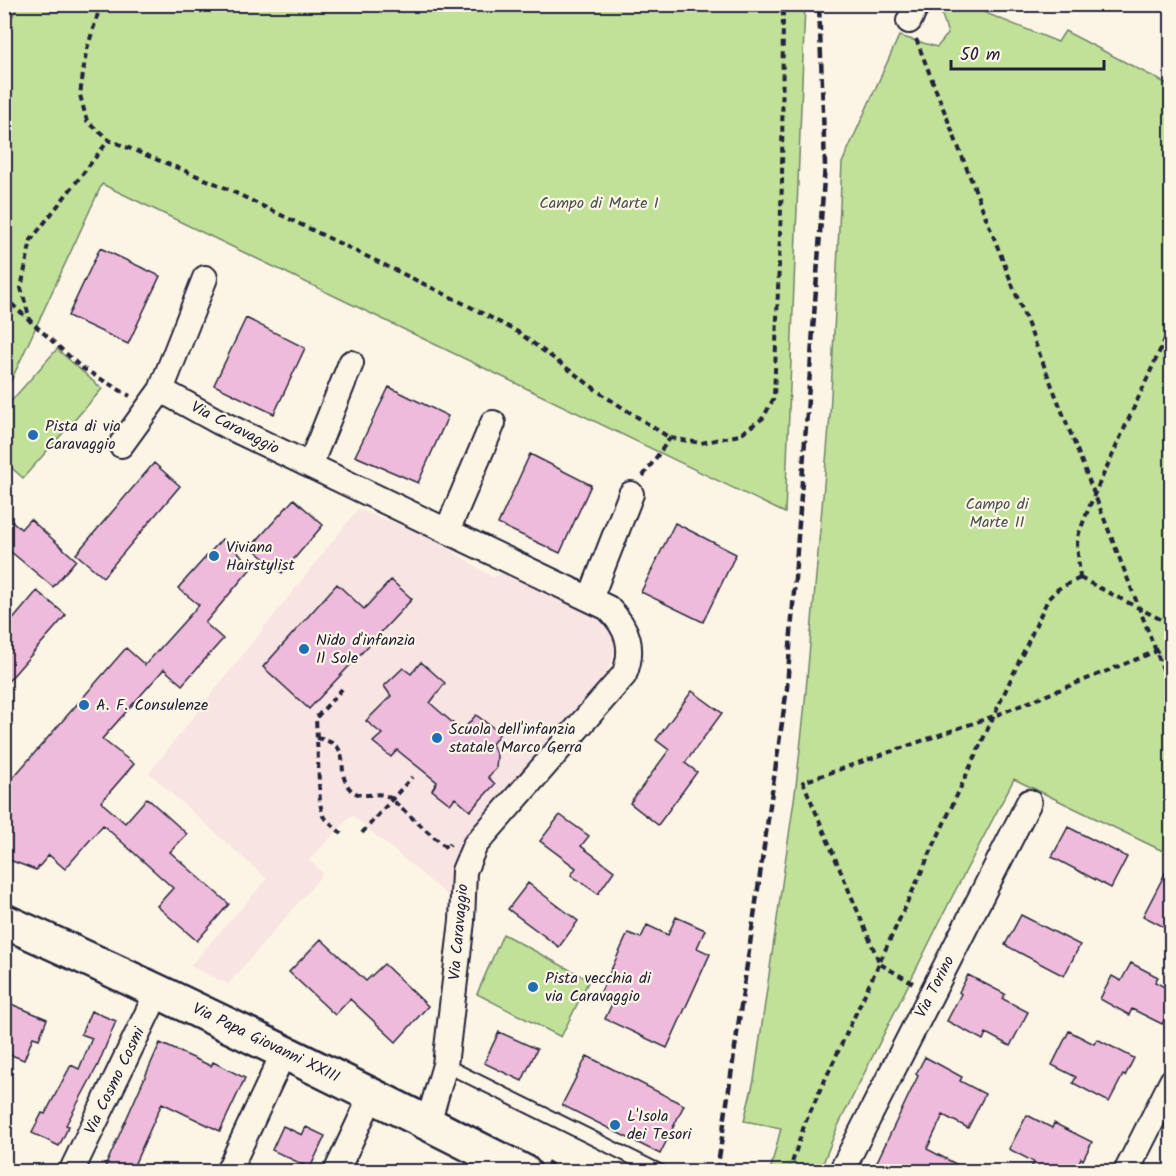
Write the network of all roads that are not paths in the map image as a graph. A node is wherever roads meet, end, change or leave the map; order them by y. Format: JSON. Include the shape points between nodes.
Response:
{"nodes":[{"id":1,"x":205,"y":278,"type":"dead end"},
{"id":2,"x":351,"y":363,"type":"dead end"},
{"id":3,"x":161,"y":390,"type":"junction"},
{"id":4,"x":493,"y":423,"type":"dead end"},
{"id":5,"x":122,"y":446,"type":"dead end"},
{"id":6,"x":310,"y":465,"type":"junction"},
{"id":7,"x":631,"y":494,"type":"road end"},
{"id":8,"x":447,"y":531,"type":"junction"},
{"id":9,"x":590,"y":599,"type":"junction"},
{"id":10,"x":1029,"y":802,"type":"dead end"},
{"id":11,"x":4,"y":921,"type":"edge"},
{"id":12,"x":158,"y":991,"type":"junction"},
{"id":13,"x":284,"y":1052,"type":"junction"},
{"id":14,"x":445,"y":1065,"type":"junction"},
{"id":15,"x":1172,"y":1081,"type":"edge"},
{"id":16,"x":372,"y":1095,"type":"junction"},
{"id":17,"x":428,"y":1123,"type":"junction"},
{"id":18,"x":71,"y":1172,"type":"edge"},
{"id":19,"x":228,"y":1172,"type":"edge"},
{"id":20,"x":336,"y":1172,"type":"edge"},
{"id":21,"x":524,"y":1172,"type":"edge"},
{"id":22,"x":661,"y":1172,"type":"edge"},
{"id":23,"x":841,"y":1172,"type":"edge"},
{"id":24,"x":1126,"y":1172,"type":"edge"}],
"edges":[{"from":1,"to":3,"type":"street"},
{"from":2,"to":6,"type":"street"},
{"from":3,"to":5,"type":"street"},
{"from":3,"to":6,"type":"street","name":"Via Caravaggio"},
{"from":4,"to":8,"type":"street"},
{"from":6,"to":8,"type":"street","name":"Via Caravaggio"},
{"from":7,"to":9,"type":"street"},
{"from":8,"to":9,"type":"street","name":"Via Caravaggio"},
{"from":9,"to":14,"type":"street","name":"Via Caravaggio","via":[[608,608],[623,626],[631,650],[629,662],[624,675],[475,845],[464,871]]},
{"from":10,"to":23,"type":"street","name":"Via Torino"},
{"from":11,"to":12,"type":"main road","name":"Via Papa Giovanni XXIII"},
{"from":12,"to":13,"type":"main road","name":"Via Papa Giovanni XXIII"},
{"from":12,"to":18,"type":"street","name":"Via Cosmo Cosmi"},
{"from":13,"to":16,"type":"main road","name":"Via Papa Giovanni XXIII"},
{"from":13,"to":19,"type":"street"},
{"from":14,"to":17,"type":"street","name":"Via Caravaggio"},
{"from":14,"to":22,"type":"lane"},
{"from":15,"to":24,"type":"street"},
{"from":16,"to":17,"type":"main road","name":"Via Papa Giovanni XXIII"},
{"from":16,"to":20,"type":"street"},
{"from":17,"to":21,"type":"main road","name":"Via Papa Giovanni XXIII"}]}
